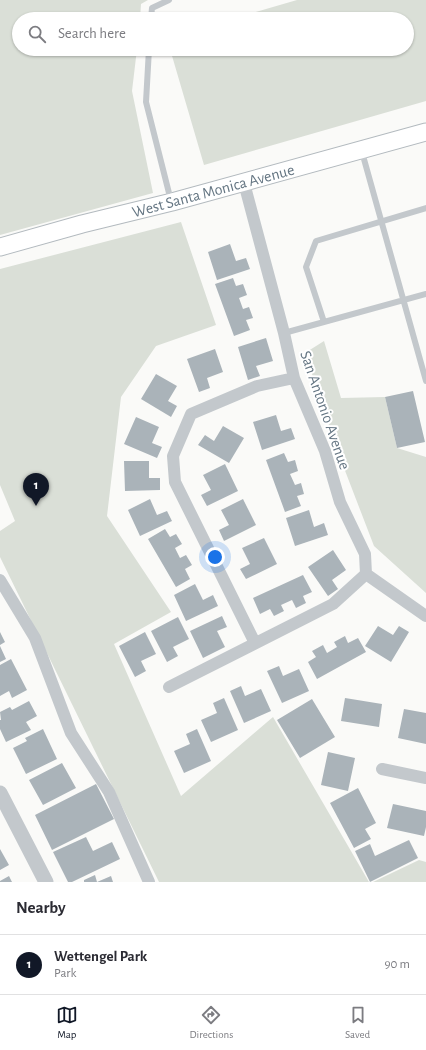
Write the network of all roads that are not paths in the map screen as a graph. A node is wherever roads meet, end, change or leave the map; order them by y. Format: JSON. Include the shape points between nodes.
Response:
{"nodes":[{"id":1,"x":169,"y":0,"type":"edge"},
{"id":2,"x":152,"y":12,"type":"edge"},
{"id":3,"x":149,"y":56,"type":"edge"},
{"id":4,"x":426,"y":132,"type":"edge"},
{"id":5,"x":362,"y":150,"type":"junction"},
{"id":6,"x":244,"y":183,"type":"junction"},
{"id":7,"x":172,"y":202,"type":"junction"},
{"id":8,"x":426,"y":208,"type":"edge"},
{"id":9,"x":382,"y":221,"type":"junction"},
{"id":10,"x":0,"y":246,"type":"edge"},
{"id":11,"x":426,"y":294,"type":"edge"},
{"id":12,"x":404,"y":301,"type":"junction"},
{"id":13,"x":324,"y":322,"type":"junction"},
{"id":14,"x":284,"y":333,"type":"junction"},
{"id":15,"x":294,"y":378,"type":"junction"},
{"id":16,"x":426,"y":381,"type":"edge"},
{"id":17,"x":366,"y":574,"type":"junction"},
{"id":18,"x":0,"y":580,"type":"edge"},
{"id":19,"x":426,"y":616,"type":"edge"},
{"id":20,"x":255,"y":643,"type":"junction"},
{"id":21,"x":169,"y":687,"type":"dead end"},
{"id":22,"x":382,"y":769,"type":"dead end"},
{"id":23,"x":426,"y":778,"type":"edge"},
{"id":24,"x":0,"y":793,"type":"edge"},
{"id":25,"x":46,"y":882,"type":"edge"},
{"id":26,"x":149,"y":882,"type":"edge"}],
"edges":[{"from":1,"to":2,"type":"lane","via":[[152,8]]},
{"from":3,"to":7,"type":"lane","via":[[146,102]]},
{"from":4,"to":5,"type":"main road","name":"West Santa Monica Avenue"},
{"from":5,"to":6,"type":"main road","name":"West Santa Monica Avenue"},
{"from":5,"to":9,"type":"lane"},
{"from":6,"to":7,"type":"main road","name":"West Santa Monica Avenue"},
{"from":6,"to":14,"type":"street","name":"San Antonio Avenue"},
{"from":7,"to":10,"type":"main road","name":"West Santa Monica Avenue"},
{"from":8,"to":9,"type":"lane"},
{"from":9,"to":12,"type":"lane"},
{"from":9,"to":13,"type":"lane","via":[[316,241],[306,267]]},
{"from":11,"to":12,"type":"lane"},
{"from":12,"to":13,"type":"lane"},
{"from":12,"to":16,"type":"lane"},
{"from":13,"to":14,"type":"lane"},
{"from":14,"to":15,"type":"street","name":"San Antonio Avenue"},
{"from":15,"to":17,"type":"street","name":"San Antonio Avenue","via":[[325,451],[340,502],[365,554]]},
{"from":15,"to":20,"type":"street","via":[[257,386],[191,414],[173,456],[175,482]]},
{"from":17,"to":19,"type":"street"},
{"from":17,"to":20,"type":"street","via":[[333,604]]},
{"from":18,"to":26,"type":"street","via":[[35,638],[71,733],[109,792]]},
{"from":20,"to":21,"type":"street"},
{"from":22,"to":23,"type":"street"},
{"from":24,"to":25,"type":"street"}]}
